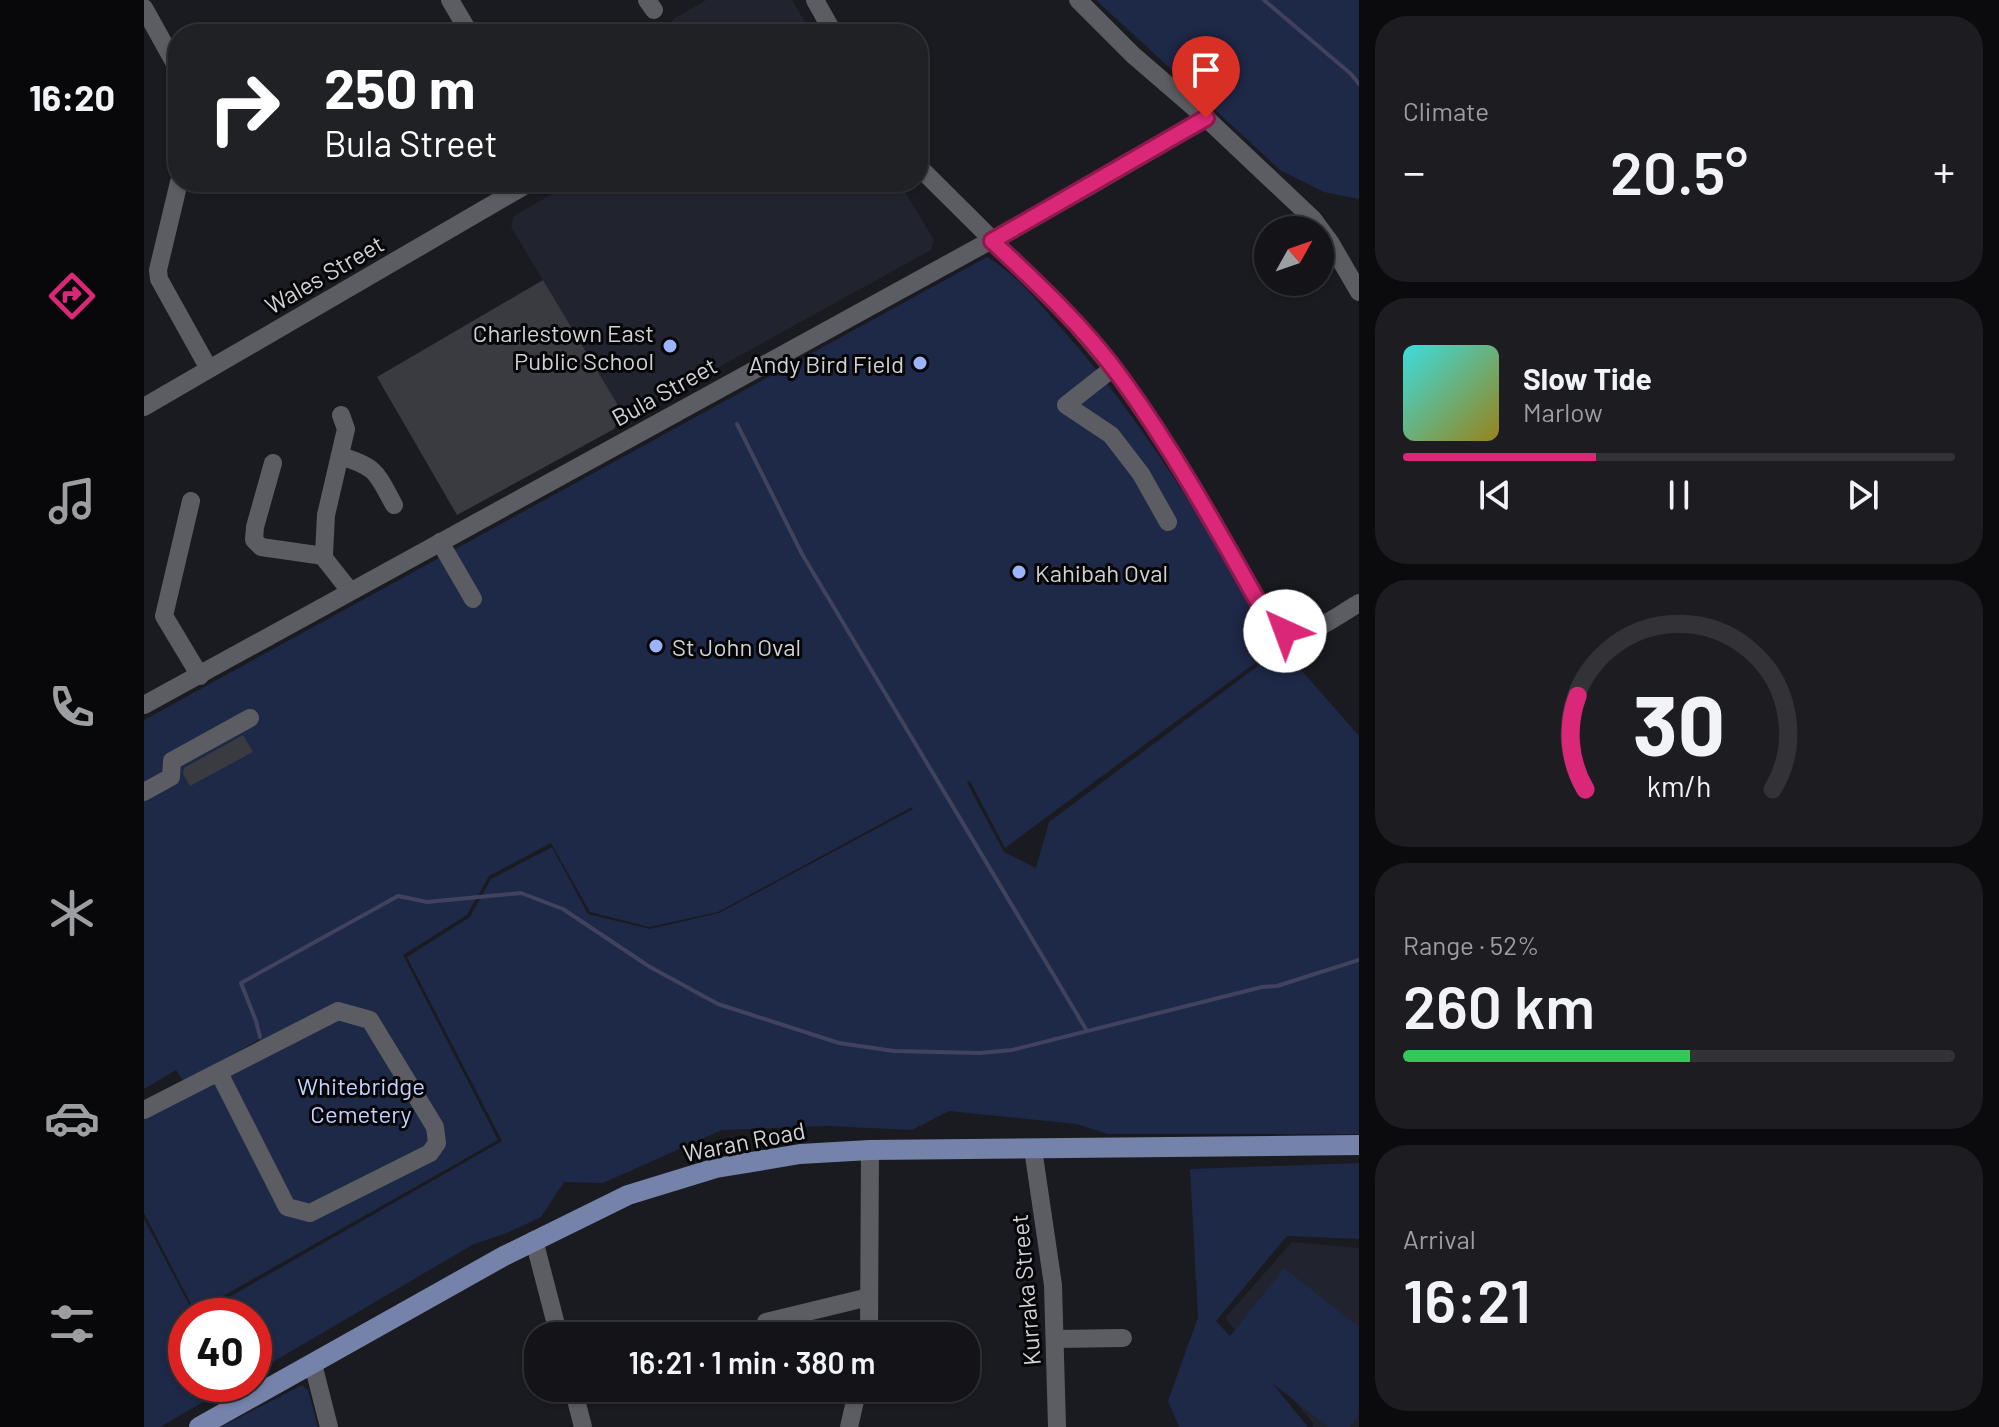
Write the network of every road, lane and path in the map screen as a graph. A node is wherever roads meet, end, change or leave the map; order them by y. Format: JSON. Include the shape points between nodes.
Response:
{"nodes":[{"id":1,"x":450,"y":0,"type":"edge"},
{"id":2,"x":815,"y":0,"type":"edge"},
{"id":3,"x":1078,"y":0,"type":"edge"},
{"id":4,"x":144,"y":8,"type":"edge"},
{"id":5,"x":464,"y":24,"type":"edge"},
{"id":6,"x":828,"y":24,"type":"edge"},
{"id":7,"x":168,"y":51,"type":"edge"},
{"id":8,"x":1206,"y":118,"type":"junction"},
{"id":9,"x":928,"y":176,"type":"edge"},
{"id":10,"x":177,"y":192,"type":"edge"},
{"id":11,"x":514,"y":192,"type":"edge"},
{"id":12,"x":992,"y":241,"type":"junction"},
{"id":13,"x":1359,"y":292,"type":"edge"},
{"id":14,"x":1113,"y":368,"type":"junction"},
{"id":15,"x":209,"y":369,"type":"junction"},
{"id":16,"x":144,"y":407,"type":"edge"},
{"id":17,"x":341,"y":415,"type":"dead end"},
{"id":18,"x":340,"y":456,"type":"junction"},
{"id":19,"x":273,"y":463,"type":"dead end"},
{"id":20,"x":191,"y":501,"type":"dead end"},
{"id":21,"x":394,"y":505,"type":"dead end"},
{"id":22,"x":1168,"y":522,"type":"dead end"},
{"id":23,"x":440,"y":542,"type":"junction"},
{"id":24,"x":324,"y":556,"type":"junction"},
{"id":25,"x":350,"y":591,"type":"junction"},
{"id":26,"x":473,"y":599,"type":"dead end"},
{"id":27,"x":1359,"y":603,"type":"edge"},
{"id":28,"x":144,"y":614,"type":"edge"},
{"id":29,"x":164,"y":616,"type":"junction"},
{"id":30,"x":200,"y":676,"type":"junction"},
{"id":31,"x":144,"y":705,"type":"edge"},
{"id":32,"x":250,"y":718,"type":"dead end"},
{"id":33,"x":144,"y":792,"type":"edge"},
{"id":34,"x":219,"y":1073,"type":"junction"},
{"id":35,"x":144,"y":1110,"type":"edge"},
{"id":36,"x":1359,"y":1145,"type":"edge"},
{"id":37,"x":1033,"y":1149,"type":"junction"},
{"id":38,"x":870,"y":1150,"type":"junction"},
{"id":39,"x":534,"y":1240,"type":"junction"},
{"id":40,"x":869,"y":1297,"type":"junction"},
{"id":41,"x":555,"y":1322,"type":"edge"},
{"id":42,"x":766,"y":1322,"type":"dead end"},
{"id":43,"x":869,"y":1322,"type":"edge"},
{"id":44,"x":1123,"y":1338,"type":"dead end"},
{"id":45,"x":1056,"y":1339,"type":"junction"},
{"id":46,"x":313,"y":1364,"type":"junction"},
{"id":47,"x":577,"y":1402,"type":"edge"},
{"id":48,"x":855,"y":1402,"type":"edge"},
{"id":49,"x":199,"y":1427,"type":"edge"},
{"id":50,"x":329,"y":1427,"type":"edge"},
{"id":51,"x":583,"y":1427,"type":"edge"},
{"id":52,"x":849,"y":1427,"type":"edge"},
{"id":53,"x":1057,"y":1427,"type":"edge"}],
"edges":[{"from":1,"to":5,"type":"street"},
{"from":2,"to":6,"type":"street"},
{"from":3,"to":8,"type":"street"},
{"from":4,"to":7,"type":"street"},
{"from":8,"to":12,"type":"street","name":"Bula Street"},
{"from":8,"to":13,"type":"street","via":[[1313,219]]},
{"from":9,"to":12,"type":"street"},
{"from":10,"to":15,"type":"street","via":[[159,279]]},
{"from":11,"to":15,"type":"street","name":"Wales Street"},
{"from":12,"to":14,"type":"street"},
{"from":12,"to":23,"type":"street","name":"Bula Street"},
{"from":14,"to":22,"type":"street","via":[[1066,405],[1111,435]]},
{"from":14,"to":27,"type":"street","via":[[1168,447],[1270,621],[1285,631],[1303,632]]},
{"from":15,"to":16,"type":"street","name":"Wales Street"},
{"from":17,"to":18,"type":"street","via":[[346,429]]},
{"from":18,"to":21,"type":"street","via":[[374,470]]},
{"from":18,"to":24,"type":"street","via":[[326,515]]},
{"from":19,"to":24,"type":"street","via":[[254,540],[261,547]]},
{"from":20,"to":29,"type":"street"},
{"from":23,"to":25,"type":"street","name":"Bula Street"},
{"from":23,"to":26,"type":"street"},
{"from":24,"to":25,"type":"street"},
{"from":25,"to":30,"type":"street","name":"Bula Street"},
{"from":28,"to":29,"type":"street"},
{"from":29,"to":30,"type":"street"},
{"from":30,"to":31,"type":"street","name":"Bula Street"},
{"from":32,"to":33,"type":"street","via":[[172,761],[171,777]]},
{"from":34,"to":34,"type":"street","via":[[338,1011],[370,1020],[435,1127],[437,1143],[430,1153],[310,1213],[287,1207]]},
{"from":34,"to":35,"type":"street"},
{"from":36,"to":37,"type":"main road","name":"Waran Road"},
{"from":37,"to":38,"type":"main road","name":"Waran Road"},
{"from":37,"to":45,"type":"street","name":"Kurraka Street"},
{"from":38,"to":39,"type":"main road","name":"Waran Road","via":[[800,1154],[716,1168],[628,1195]]},
{"from":38,"to":40,"type":"street"},
{"from":39,"to":41,"type":"street"},
{"from":39,"to":46,"type":"main road","name":"Waran Road"},
{"from":40,"to":42,"type":"street"},
{"from":40,"to":43,"type":"street"},
{"from":44,"to":45,"type":"street"},
{"from":45,"to":53,"type":"street","name":"Kurraka Street"},
{"from":46,"to":49,"type":"main road","name":"Waran Road"},
{"from":46,"to":50,"type":"street"},
{"from":47,"to":51,"type":"street"},
{"from":48,"to":52,"type":"street"}]}
